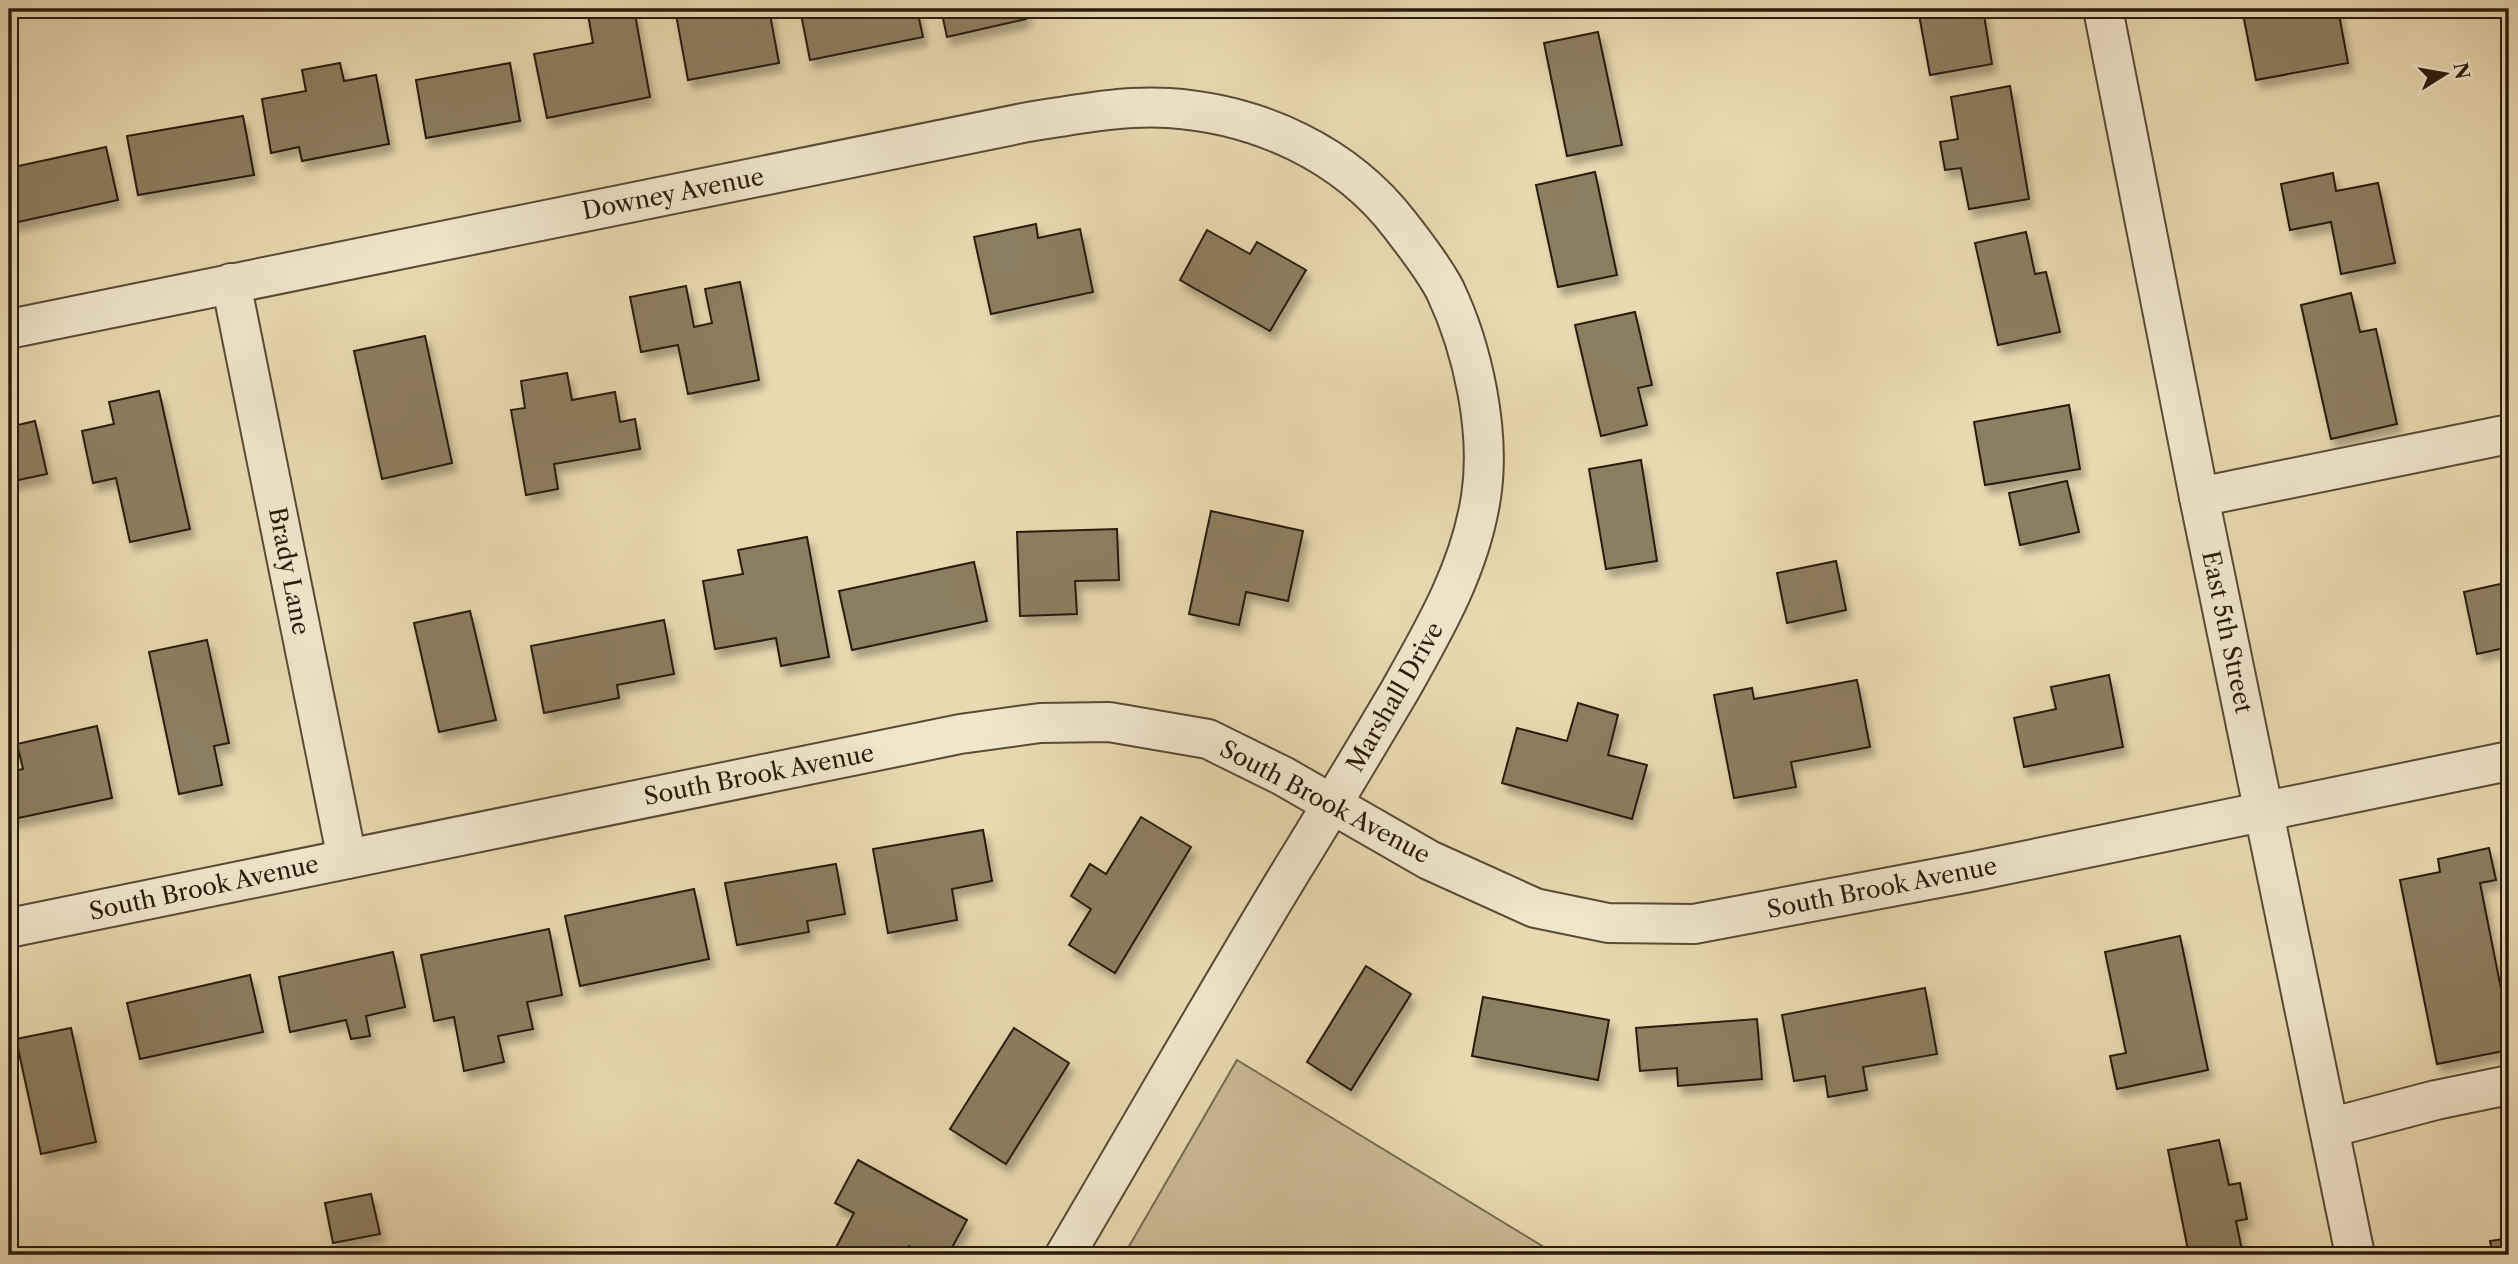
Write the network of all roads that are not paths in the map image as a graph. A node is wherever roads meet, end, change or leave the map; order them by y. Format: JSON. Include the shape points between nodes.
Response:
{"nodes":[{"id":1,"x":2103,"y":9,"type":"edge"},
{"id":2,"x":1332,"y":160,"type":"joint"},
{"id":3,"x":230,"y":283,"type":"junction"},
{"id":4,"x":9,"y":328,"type":"edge"},
{"id":5,"x":2509,"y":435,"type":"edge"},
{"id":6,"x":2199,"y":497,"type":"junction"},
{"id":7,"x":2509,"y":761,"type":"edge"},
{"id":8,"x":1333,"y":805,"type":"junction"},
{"id":9,"x":2264,"y":810,"type":"junction"},
{"id":10,"x":347,"y":859,"type":"junction"},
{"id":11,"x":9,"y":928,"type":"edge"},
{"id":12,"x":2509,"y":1085,"type":"edge"},
{"id":13,"x":2329,"y":1128,"type":"junction"},
{"id":14,"x":1065,"y":1255,"type":"edge"},
{"id":15,"x":2355,"y":1255,"type":"edge"}],
"edges":[{"from":1,"to":6,"type":"street","name":"East 5th Street"},
{"from":2,"to":3,"type":"street","name":"Downey Avenue","via":[[1258,123],[1169,108],[1107,110],[1028,122]]},
{"from":2,"to":8,"type":"street","name":"Marshall Drive","via":[[1386,206],[1445,291],[1472,369],[1483,430],[1482,494],[1470,552],[1437,625]]},
{"from":3,"to":4,"type":"street","name":"Downey Avenue"},
{"from":3,"to":10,"type":"street","name":"Brady Lane"},
{"from":5,"to":6,"type":"street"},
{"from":6,"to":9,"type":"street","name":"East 5th Street"},
{"from":7,"to":9,"type":"street","name":"South Brook Avenue"},
{"from":8,"to":9,"type":"street","name":"South Brook Avenue","via":[[1429,860],[1535,908],[1608,923],[1694,924]]},
{"from":8,"to":10,"type":"street","name":"South Brook Avenue","via":[[1208,739],[1109,722],[1040,723],[960,734]]},
{"from":8,"to":14,"type":"street","name":"Marshall Drive"},
{"from":9,"to":13,"type":"street","name":"East 5th Street"},
{"from":10,"to":11,"type":"street","name":"South Brook Avenue"},
{"from":12,"to":13,"type":"street"},
{"from":13,"to":15,"type":"street","name":"East 5th Street"}]}
